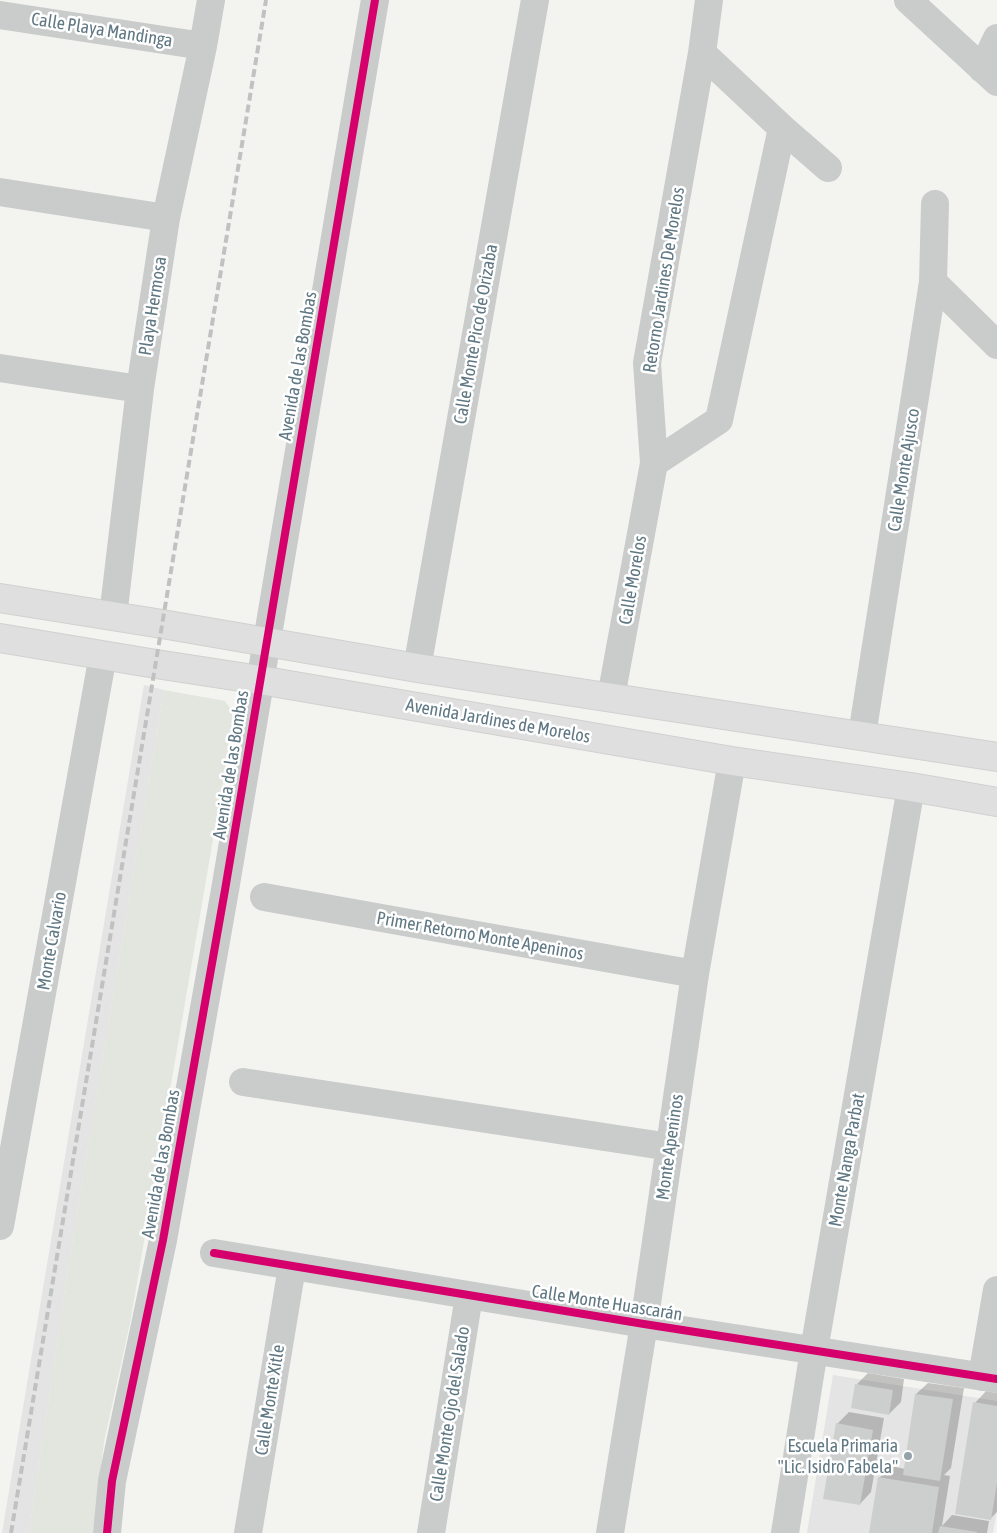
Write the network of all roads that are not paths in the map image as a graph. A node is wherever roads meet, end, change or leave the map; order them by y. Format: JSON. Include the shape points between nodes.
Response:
{"nodes":[{"id":1,"x":211,"y":0,"type":"edge"},
{"id":2,"x":374,"y":0,"type":"edge"},
{"id":3,"x":535,"y":0,"type":"edge"},
{"id":4,"x":709,"y":0,"type":"edge"},
{"id":5,"x":908,"y":0,"type":"edge"},
{"id":6,"x":32,"y":10,"type":"edge"},
{"id":7,"x":0,"y":15,"type":"edge"},
{"id":8,"x":997,"y":38,"type":"edge"},
{"id":9,"x":203,"y":46,"type":"junction"},
{"id":10,"x":702,"y":53,"type":"junction"},
{"id":11,"x":990,"y":76,"type":"edge"},
{"id":12,"x":782,"y":128,"type":"junction"},
{"id":13,"x":828,"y":168,"type":"dead end"},
{"id":14,"x":0,"y":192,"type":"edge"},
{"id":15,"x":935,"y":204,"type":"dead end"},
{"id":16,"x":166,"y":218,"type":"junction"},
{"id":17,"x":933,"y":282,"type":"junction"},
{"id":18,"x":997,"y":345,"type":"edge"},
{"id":19,"x":0,"y":368,"type":"edge"},
{"id":20,"x":140,"y":389,"type":"junction"},
{"id":21,"x":654,"y":463,"type":"junction"},
{"id":22,"x":0,"y":598,"type":"edge"},
{"id":23,"x":113,"y":616,"type":"junction"},
{"id":24,"x":0,"y":638,"type":"edge"},
{"id":25,"x":267,"y":642,"type":"junction"},
{"id":26,"x":103,"y":656,"type":"junction"},
{"id":27,"x":417,"y":668,"type":"junction"},
{"id":28,"x":260,"y":680,"type":"junction"},
{"id":29,"x":611,"y":697,"type":"junction"},
{"id":30,"x":862,"y":735,"type":"junction"},
{"id":31,"x":997,"y":757,"type":"edge"},
{"id":32,"x":732,"y":761,"type":"junction"},
{"id":33,"x":911,"y":787,"type":"junction"},
{"id":34,"x":997,"y":802,"type":"edge"},
{"id":35,"x":264,"y":897,"type":"dead end"},
{"id":36,"x":695,"y":974,"type":"junction"},
{"id":37,"x":243,"y":1082,"type":"dead end"},
{"id":38,"x":670,"y":1147,"type":"junction"},
{"id":39,"x":1,"y":1218,"type":"edge"},
{"id":40,"x":214,"y":1254,"type":"dead end"},
{"id":41,"x":292,"y":1267,"type":"junction"},
{"id":42,"x":997,"y":1290,"type":"edge"},
{"id":43,"x":469,"y":1296,"type":"junction"},
{"id":44,"x":644,"y":1324,"type":"junction"},
{"id":45,"x":814,"y":1350,"type":"junction"},
{"id":46,"x":990,"y":1378,"type":"edge"},
{"id":47,"x":106,"y":1533,"type":"edge"},
{"id":48,"x":248,"y":1533,"type":"edge"},
{"id":49,"x":431,"y":1533,"type":"edge"},
{"id":50,"x":610,"y":1533,"type":"edge"},
{"id":51,"x":785,"y":1533,"type":"edge"}],
"edges":[{"from":1,"to":9,"type":"street","name":"Playa Hermosa"},
{"from":2,"to":25,"type":"street","name":"Avenida de las Bombas"},
{"from":3,"to":27,"type":"street","name":"Calle Monte Pico de Orizaba"},
{"from":4,"to":10,"type":"street","name":"Retorno Jardines De Morelos"},
{"from":5,"to":11,"type":"street"},
{"from":6,"to":7,"type":"street","name":"Calle Playa Mandinga"},
{"from":6,"to":9,"type":"street","name":"Calle Playa Mandinga"},
{"from":8,"to":11,"type":"street"},
{"from":9,"to":16,"type":"street","name":"Playa Hermosa"},
{"from":10,"to":12,"type":"street"},
{"from":10,"to":21,"type":"street","name":"Retorno Jardines De Morelos","via":[[648,364]]},
{"from":12,"to":13,"type":"street"},
{"from":12,"to":21,"type":"street","via":[[719,420]]},
{"from":14,"to":16,"type":"street"},
{"from":15,"to":17,"type":"street","name":"Calle Monte Ajusco"},
{"from":16,"to":20,"type":"street","name":"Playa Hermosa"},
{"from":17,"to":18,"type":"street"},
{"from":17,"to":30,"type":"street","name":"Calle Monte Ajusco"},
{"from":19,"to":20,"type":"street"},
{"from":20,"to":23,"type":"street","name":"Playa Hermosa"},
{"from":21,"to":29,"type":"street","name":"Calle Morelos"},
{"from":22,"to":23,"type":"main road"},
{"from":23,"to":25,"type":"main road"},
{"from":24,"to":26,"type":"main road","name":"Avenida Jardines de Morelos"},
{"from":25,"to":27,"type":"main road"},
{"from":25,"to":28,"type":"street","name":"Avenida de las Bombas"},
{"from":26,"to":28,"type":"main road","name":"Avenida Jardines de Morelos"},
{"from":26,"to":39,"type":"street","name":"Monte Calvario"},
{"from":27,"to":29,"type":"main road"},
{"from":28,"to":32,"type":"main road","name":"Avenida Jardines de Morelos"},
{"from":28,"to":47,"type":"street","name":"Avenida de las Bombas","via":[[163,1240],[112,1481]]},
{"from":29,"to":30,"type":"main road"},
{"from":30,"to":31,"type":"main road"},
{"from":32,"to":33,"type":"main road","name":"Avenida Jardines de Morelos"},
{"from":32,"to":36,"type":"street","name":"Monte Apeninos"},
{"from":33,"to":34,"type":"main road","name":"Avenida Jardines de Morelos"},
{"from":33,"to":45,"type":"street","name":"Monte Nanga Parbat"},
{"from":35,"to":36,"type":"street","name":"Primer Retorno Monte Apeninos"},
{"from":36,"to":38,"type":"street","name":"Monte Apeninos"},
{"from":37,"to":38,"type":"street"},
{"from":38,"to":44,"type":"street","name":"Monte Apeninos"},
{"from":40,"to":41,"type":"street","name":"Calle Monte Huascarán"},
{"from":41,"to":43,"type":"street","name":"Calle Monte Huascarán"},
{"from":41,"to":48,"type":"street","name":"Calle Monte Xitle"},
{"from":42,"to":46,"type":"street"},
{"from":43,"to":44,"type":"street","name":"Calle Monte Huascarán"},
{"from":43,"to":49,"type":"street","name":"Calle Monte Ojo del Salado"},
{"from":44,"to":45,"type":"street","name":"Calle Monte Huascarán"},
{"from":44,"to":50,"type":"street","name":"Monte Apeninos"},
{"from":45,"to":46,"type":"street","name":"Calle Monte Huascarán"},
{"from":45,"to":51,"type":"street","name":"Monte Nanga Parbat"}]}
